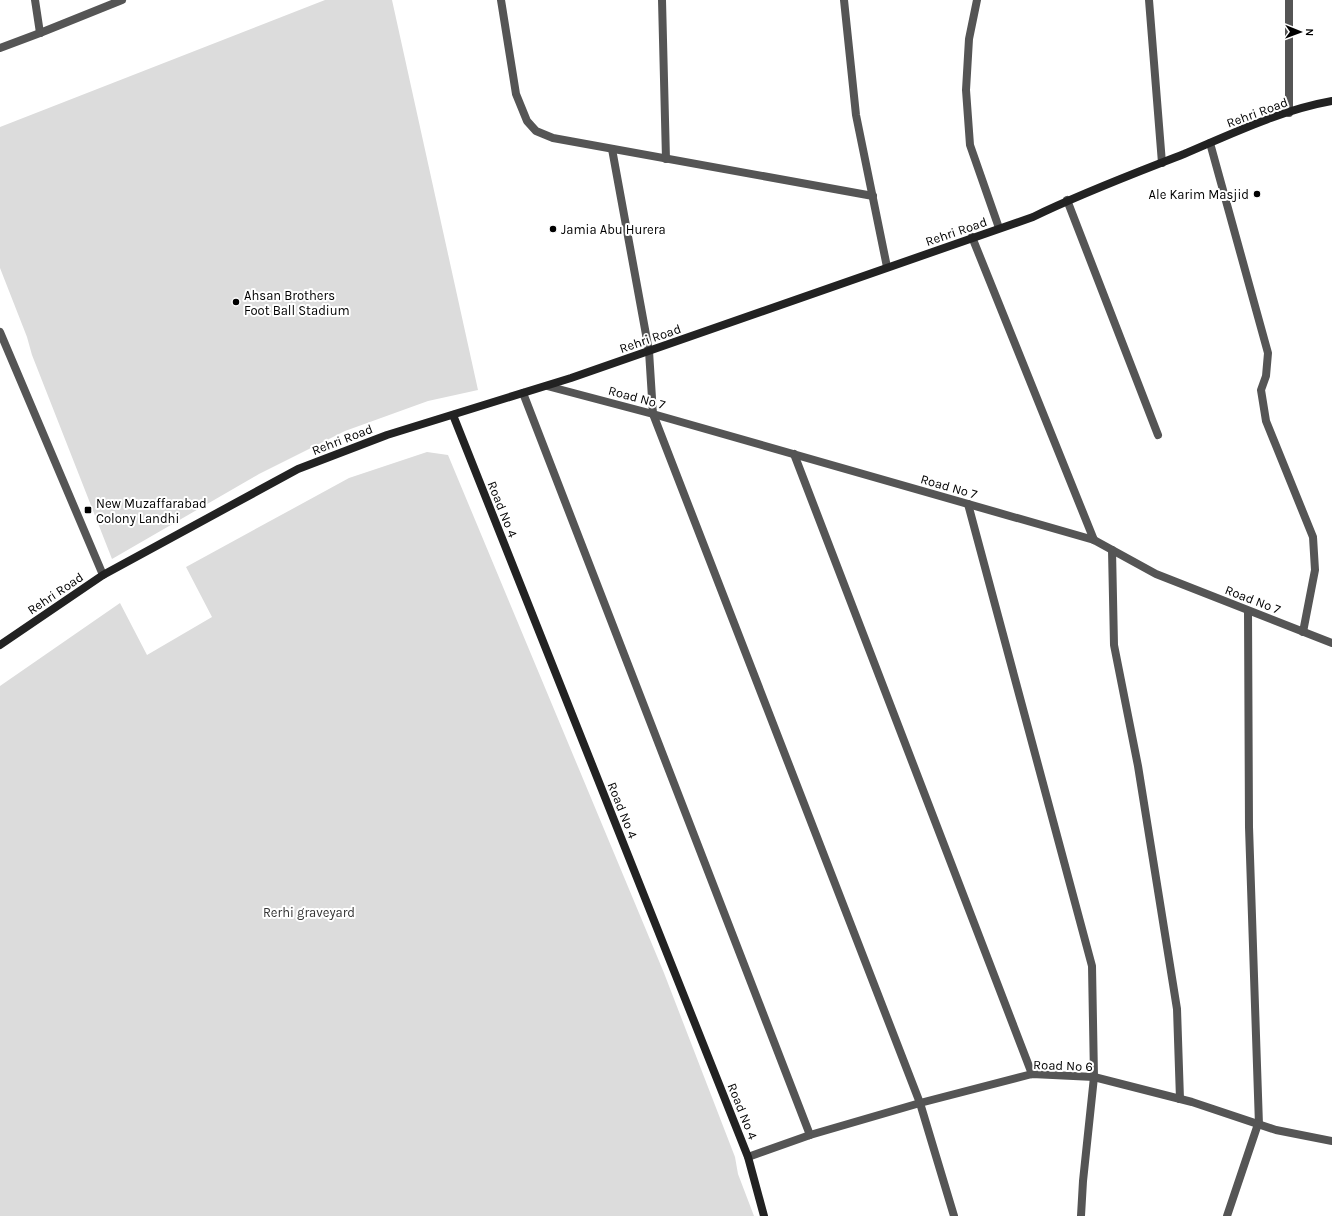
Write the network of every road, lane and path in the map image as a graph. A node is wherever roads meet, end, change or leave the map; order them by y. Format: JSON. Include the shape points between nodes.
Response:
{"nodes":[{"id":1,"x":35,"y":0,"type":"edge"},
{"id":2,"x":122,"y":0,"type":"edge"},
{"id":3,"x":501,"y":0,"type":"edge"},
{"id":4,"x":662,"y":0,"type":"edge"},
{"id":5,"x":844,"y":0,"type":"edge"},
{"id":6,"x":977,"y":0,"type":"edge"},
{"id":7,"x":1149,"y":0,"type":"edge"},
{"id":8,"x":1289,"y":0,"type":"edge"},
{"id":9,"x":40,"y":33,"type":"junction"},
{"id":10,"x":0,"y":48,"type":"edge"},
{"id":11,"x":1332,"y":101,"type":"edge"},
{"id":12,"x":1289,"y":113,"type":"junction"},
{"id":13,"x":1210,"y":143,"type":"junction"},
{"id":14,"x":612,"y":149,"type":"junction"},
{"id":15,"x":666,"y":159,"type":"junction"},
{"id":16,"x":1162,"y":163,"type":"junction"},
{"id":17,"x":873,"y":196,"type":"junction"},
{"id":18,"x":1067,"y":200,"type":"junction"},
{"id":19,"x":999,"y":228,"type":"junction"},
{"id":20,"x":972,"y":237,"type":"junction"},
{"id":21,"x":887,"y":267,"type":"junction"},
{"id":22,"x":0,"y":332,"type":"edge"},
{"id":23,"x":649,"y":351,"type":"junction"},
{"id":24,"x":548,"y":386,"type":"junction"},
{"id":25,"x":523,"y":393,"type":"junction"},
{"id":26,"x":653,"y":414,"type":"junction"},
{"id":27,"x":453,"y":415,"type":"junction"},
{"id":28,"x":1158,"y":435,"type":"dead end"},
{"id":29,"x":794,"y":454,"type":"junction"},
{"id":30,"x":968,"y":504,"type":"junction"},
{"id":31,"x":1094,"y":540,"type":"junction"},
{"id":32,"x":1112,"y":550,"type":"junction"},
{"id":33,"x":103,"y":575,"type":"junction"},
{"id":34,"x":1248,"y":610,"type":"junction"},
{"id":35,"x":1303,"y":632,"type":"junction"},
{"id":36,"x":1332,"y":643,"type":"edge"},
{"id":37,"x":0,"y":645,"type":"edge"},
{"id":38,"x":1032,"y":1074,"type":"junction"},
{"id":39,"x":1094,"y":1077,"type":"junction"},
{"id":40,"x":1180,"y":1099,"type":"junction"},
{"id":41,"x":920,"y":1103,"type":"junction"},
{"id":42,"x":1259,"y":1124,"type":"junction"},
{"id":43,"x":810,"y":1135,"type":"junction"},
{"id":44,"x":1332,"y":1141,"type":"edge"},
{"id":45,"x":748,"y":1157,"type":"junction"},
{"id":46,"x":764,"y":1216,"type":"edge"},
{"id":47,"x":954,"y":1216,"type":"edge"},
{"id":48,"x":1081,"y":1216,"type":"edge"},
{"id":49,"x":1227,"y":1216,"type":"edge"}],
"edges":[{"from":1,"to":9,"type":"street"},
{"from":2,"to":9,"type":"street"},
{"from":3,"to":14,"type":"street","via":[[516,94],[527,121],[536,131],[553,138]]},
{"from":4,"to":15,"type":"street"},
{"from":5,"to":17,"type":"street","via":[[856,115]]},
{"from":6,"to":19,"type":"street","via":[[969,40],[966,90],[970,145]]},
{"from":7,"to":16,"type":"street"},
{"from":8,"to":12,"type":"street"},
{"from":9,"to":10,"type":"street"},
{"from":11,"to":12,"type":"street","name":"Rehri Road","via":[[1313,104]]},
{"from":12,"to":13,"type":"street","name":"Rehri Road"},
{"from":13,"to":16,"type":"street","name":"Rehri Road"},
{"from":13,"to":35,"type":"street","via":[[1268,353],[1266,376],[1261,390],[1266,421],[1313,538],[1314,570]]},
{"from":14,"to":15,"type":"street"},
{"from":14,"to":23,"type":"street"},
{"from":15,"to":17,"type":"street"},
{"from":16,"to":18,"type":"street","name":"Rehri Road"},
{"from":17,"to":21,"type":"street"},
{"from":18,"to":19,"type":"street","name":"Rehri Road"},
{"from":18,"to":28,"type":"street"},
{"from":19,"to":20,"type":"street","name":"Rehri Road"},
{"from":20,"to":21,"type":"street","name":"Rehri Road"},
{"from":20,"to":31,"type":"street"},
{"from":21,"to":23,"type":"street","name":"Rehri Road"},
{"from":22,"to":33,"type":"street"},
{"from":23,"to":24,"type":"street","name":"Rehri Road"},
{"from":23,"to":26,"type":"street"},
{"from":24,"to":25,"type":"street","name":"Rehri Road"},
{"from":24,"to":26,"type":"street","name":"Road No 7"},
{"from":25,"to":27,"type":"street","name":"Rehri Road"},
{"from":25,"to":43,"type":"street"},
{"from":26,"to":29,"type":"street","name":"Road No 7"},
{"from":26,"to":41,"type":"street"},
{"from":27,"to":33,"type":"street","name":"Rehri Road","via":[[387,435],[298,469]]},
{"from":27,"to":45,"type":"street","name":"Road No 4"},
{"from":29,"to":30,"type":"street","name":"Road No 7"},
{"from":29,"to":38,"type":"street"},
{"from":30,"to":31,"type":"street","name":"Road No 7"},
{"from":30,"to":39,"type":"street","via":[[1092,966]]},
{"from":31,"to":32,"type":"street","name":"Road No 7"},
{"from":32,"to":34,"type":"street","name":"Road No 7","via":[[1156,574]]},
{"from":32,"to":40,"type":"street","via":[[1114,645],[1138,766],[1177,1009]]},
{"from":33,"to":37,"type":"street","name":"Rehri Road"},
{"from":34,"to":35,"type":"street","name":"Road No 7"},
{"from":34,"to":42,"type":"street","via":[[1249,828]]},
{"from":35,"to":36,"type":"street","name":"Road No 7"},
{"from":38,"to":39,"type":"street","name":"Road No 6"},
{"from":38,"to":41,"type":"street","name":"Road No 6"},
{"from":39,"to":40,"type":"street","name":"Road No 6"},
{"from":39,"to":48,"type":"street"},
{"from":40,"to":42,"type":"street","name":"Road No 6"},
{"from":41,"to":43,"type":"street","name":"Road No 6"},
{"from":41,"to":47,"type":"street"},
{"from":42,"to":44,"type":"street","name":"Road No 6"},
{"from":42,"to":49,"type":"street"},
{"from":43,"to":45,"type":"street","name":"Road No 6"},
{"from":45,"to":46,"type":"street","name":"Road No 4"}]}
